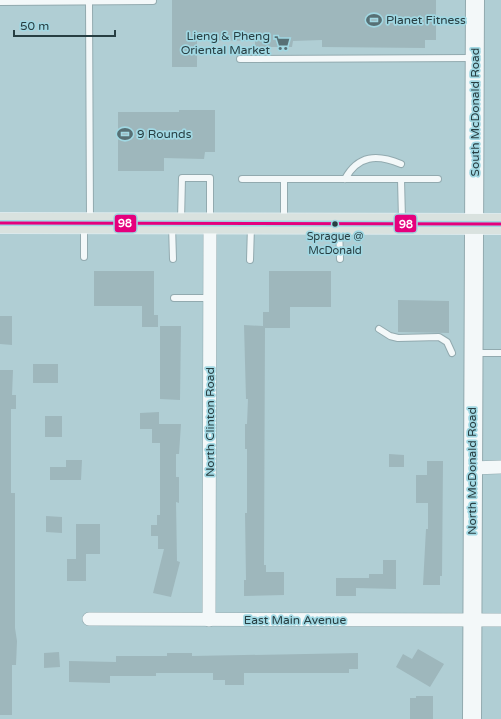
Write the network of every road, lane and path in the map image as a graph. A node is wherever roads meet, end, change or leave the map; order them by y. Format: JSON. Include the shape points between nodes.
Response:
{"nodes":[{"id":1,"x":475,"y":0,"type":"edge"},
{"id":2,"x":153,"y":1,"type":"dead end"},
{"id":3,"x":0,"y":2,"type":"edge"},
{"id":4,"x":89,"y":2,"type":"junction"},
{"id":5,"x":475,"y":58,"type":"junction"},
{"id":6,"x":240,"y":59,"type":"dead end"},
{"id":7,"x":401,"y":164,"type":"dead end"},
{"id":8,"x":242,"y":179,"type":"dead end"},
{"id":9,"x":284,"y":179,"type":"junction"},
{"id":10,"x":345,"y":179,"type":"junction"},
{"id":11,"x":401,"y":179,"type":"junction"},
{"id":12,"x":438,"y":179,"type":"dead end"},
{"id":13,"x":0,"y":223,"type":"edge"},
{"id":14,"x":87,"y":224,"type":"junction"},
{"id":15,"x":177,"y":224,"type":"junction"},
{"id":16,"x":210,"y":224,"type":"junction"},
{"id":17,"x":251,"y":224,"type":"junction"},
{"id":18,"x":284,"y":224,"type":"junction"},
{"id":19,"x":339,"y":224,"type":"junction"},
{"id":20,"x":402,"y":224,"type":"junction"},
{"id":21,"x":474,"y":224,"type":"junction"},
{"id":22,"x":501,"y":224,"type":"edge"},
{"id":23,"x":84,"y":257,"type":"dead end"},
{"id":24,"x":173,"y":259,"type":"dead end"},
{"id":25,"x":340,"y":259,"type":"dead end"},
{"id":26,"x":250,"y":260,"type":"dead end"},
{"id":27,"x":174,"y":298,"type":"dead end"},
{"id":28,"x":210,"y":298,"type":"junction"},
{"id":29,"x":380,"y":329,"type":"dead end"},
{"id":30,"x":452,"y":353,"type":"dead end"},
{"id":31,"x":473,"y":353,"type":"junction"},
{"id":32,"x":501,"y":353,"type":"edge"},
{"id":33,"x":501,"y":467,"type":"edge"},
{"id":34,"x":472,"y":468,"type":"junction"},
{"id":35,"x":89,"y":619,"type":"dead end"},
{"id":36,"x":209,"y":620,"type":"junction"},
{"id":37,"x":473,"y":620,"type":"junction"},
{"id":38,"x":501,"y":620,"type":"edge"},
{"id":39,"x":472,"y":719,"type":"edge"}],
"edges":[{"from":1,"to":5,"type":"street","name":"South McDonald Road"},
{"from":2,"to":4,"type":"lane"},
{"from":3,"to":4,"type":"lane"},
{"from":4,"to":14,"type":"lane"},
{"from":5,"to":6,"type":"lane"},
{"from":5,"to":21,"type":"street","name":"South McDonald Road"},
{"from":7,"to":10,"type":"lane","via":[[380,158],[369,158],[352,167]]},
{"from":8,"to":9,"type":"lane"},
{"from":9,"to":10,"type":"lane"},
{"from":9,"to":18,"type":"lane"},
{"from":10,"to":11,"type":"lane"},
{"from":11,"to":12,"type":"lane"},
{"from":11,"to":20,"type":"lane"},
{"from":13,"to":14,"type":"main road"},
{"from":14,"to":15,"type":"main road"},
{"from":14,"to":23,"type":"lane"},
{"from":15,"to":16,"type":"main road"},
{"from":15,"to":16,"type":"lane","via":[[182,178],[210,178]]},
{"from":15,"to":24,"type":"lane"},
{"from":16,"to":17,"type":"main road"},
{"from":16,"to":28,"type":"street","name":"North Clinton Road"},
{"from":17,"to":18,"type":"main road"},
{"from":17,"to":26,"type":"lane"},
{"from":18,"to":19,"type":"main road"},
{"from":19,"to":20,"type":"main road"},
{"from":19,"to":25,"type":"lane"},
{"from":20,"to":21,"type":"main road"},
{"from":21,"to":22,"type":"main road"},
{"from":21,"to":31,"type":"street","name":"North McDonald Road"},
{"from":27,"to":28,"type":"lane"},
{"from":28,"to":36,"type":"street","name":"North Clinton Road"},
{"from":29,"to":30,"type":"lane","via":[[398,338],[439,337],[447,342]]},
{"from":31,"to":32,"type":"lane"},
{"from":31,"to":34,"type":"street","name":"North McDonald Road"},
{"from":33,"to":34,"type":"street"},
{"from":34,"to":37,"type":"street","name":"North McDonald Road"},
{"from":35,"to":36,"type":"street","name":"East Main Avenue"},
{"from":36,"to":37,"type":"street","name":"East Main Avenue"},
{"from":37,"to":38,"type":"street","name":"East Main Avenue"},
{"from":37,"to":39,"type":"street","name":"North McDonald Road"}]}
